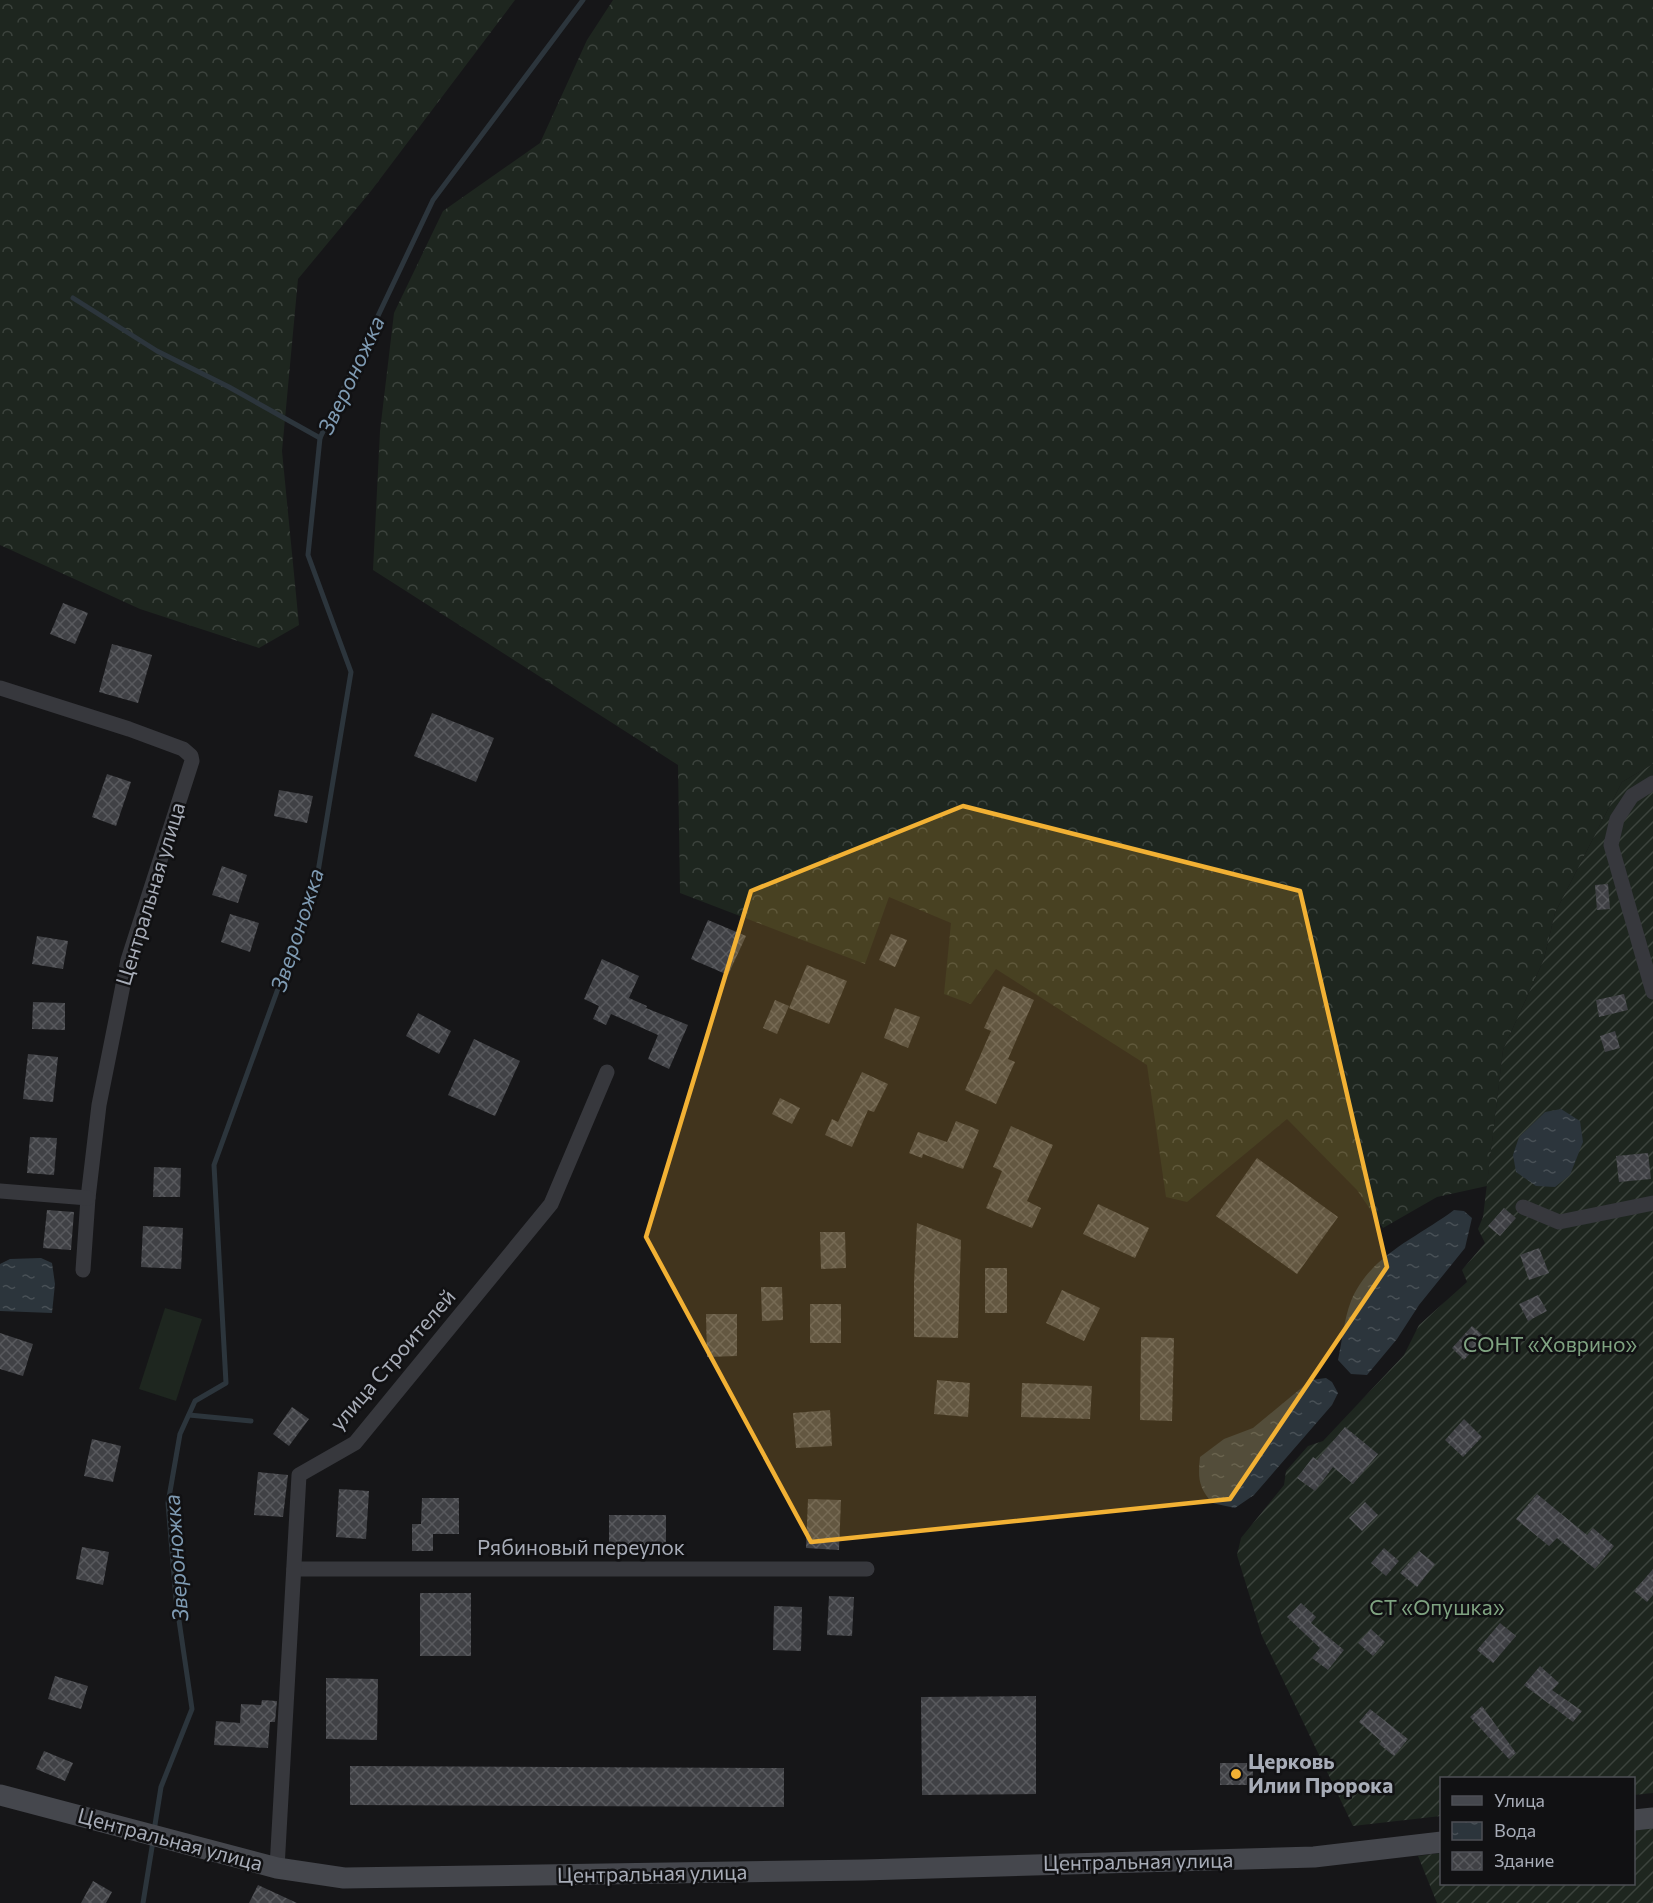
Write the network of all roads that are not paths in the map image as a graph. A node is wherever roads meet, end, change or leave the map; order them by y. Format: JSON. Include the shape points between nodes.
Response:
{"nodes":[{"id":1,"x":0,"y":688,"type":"edge"},
{"id":2,"x":1653,"y":783,"type":"edge"},
{"id":3,"x":1653,"y":992,"type":"edge"},
{"id":4,"x":607,"y":1072,"type":"dead end"},
{"id":5,"x":0,"y":1191,"type":"edge"},
{"id":6,"x":88,"y":1198,"type":"junction"},
{"id":7,"x":1653,"y":1203,"type":"edge"},
{"id":8,"x":1523,"y":1207,"type":"dead end"},
{"id":9,"x":83,"y":1270,"type":"dead end"},
{"id":10,"x":294,"y":1569,"type":"junction"},
{"id":11,"x":867,"y":1569,"type":"dead end"},
{"id":12,"x":0,"y":1795,"type":"edge"},
{"id":13,"x":1653,"y":1818,"type":"edge"},
{"id":14,"x":1635,"y":1820,"type":"edge"},
{"id":15,"x":1440,"y":1842,"type":"edge"},
{"id":16,"x":277,"y":1868,"type":"junction"}],
"edges":[{"from":1,"to":6,"type":"street","name":"Центральная улица","via":[[183,749],[192,761],[128,960],[99,1105]]},
{"from":2,"to":3,"type":"street","via":[[1632,796],[1617,819],[1611,845]]},
{"from":4,"to":10,"type":"street","name":"улица Строителей","via":[[551,1204],[355,1443],[299,1475]]},
{"from":5,"to":6,"type":"street"},
{"from":6,"to":9,"type":"street","name":"Центральная улица"},
{"from":7,"to":8,"type":"street","via":[[1559,1222]]},
{"from":10,"to":11,"type":"street","name":"Рябиновый переулок"},
{"from":10,"to":16,"type":"street","name":"улица Строителей"},
{"from":12,"to":16,"type":"street","name":"Центральная улица"},
{"from":13,"to":14,"type":"street"},
{"from":15,"to":16,"type":"street","name":"Центральная улица","via":[[1314,1857],[851,1870],[344,1878]]}]}
